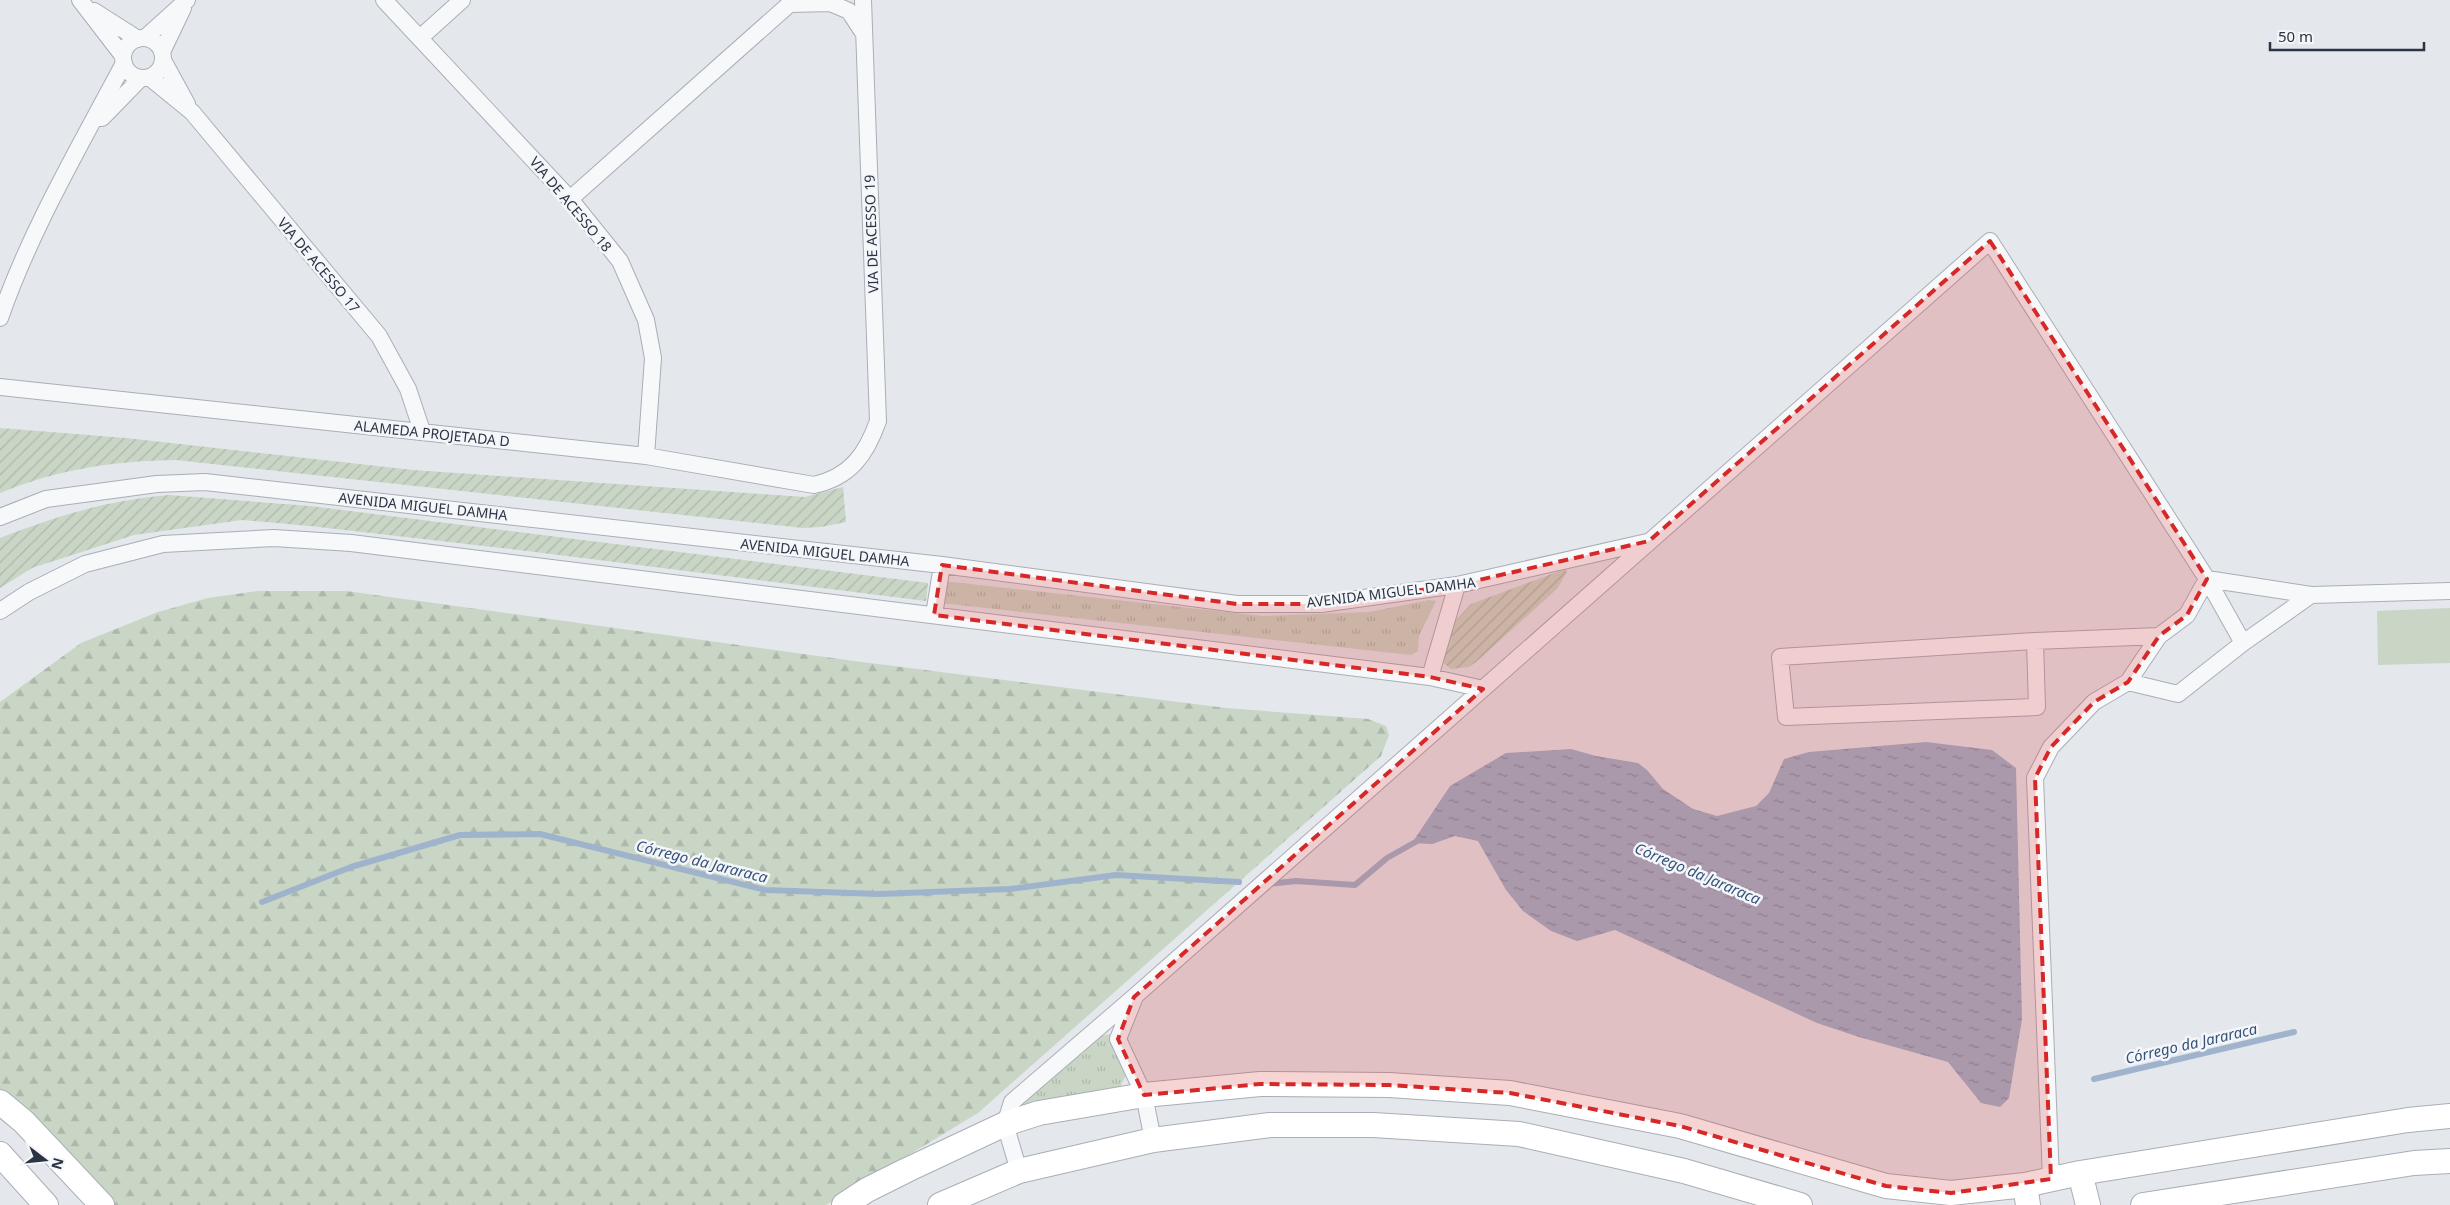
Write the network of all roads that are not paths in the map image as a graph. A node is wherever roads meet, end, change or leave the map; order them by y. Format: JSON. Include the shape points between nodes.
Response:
{"nodes":[{"id":1,"x":384,"y":0,"type":"edge"},
{"id":2,"x":462,"y":0,"type":"edge"},
{"id":3,"x":863,"y":0,"type":"edge"},
{"id":4,"x":186,"y":1,"type":"edge"},
{"id":5,"x":792,"y":2,"type":"edge"},
{"id":6,"x":83,"y":3,"type":"edge"},
{"id":7,"x":864,"y":35,"type":"junction"},
{"id":8,"x":421,"y":37,"type":"junction"},
{"id":9,"x":142,"y":38,"type":"junction"},
{"id":10,"x":163,"y":56,"type":"junction"},
{"id":11,"x":124,"y":60,"type":"junction"},
{"id":12,"x":145,"y":77,"type":"junction"},
{"id":13,"x":192,"y":112,"type":"junction"},
{"id":14,"x":80,"y":145,"type":"junction"},
{"id":15,"x":570,"y":199,"type":"junction"},
{"id":16,"x":0,"y":318,"type":"edge"},
{"id":17,"x":0,"y":387,"type":"edge"},
{"id":18,"x":422,"y":431,"type":"junction"},
{"id":19,"x":646,"y":456,"type":"junction"},
{"id":20,"x":857,"y":462,"type":"joint"},
{"id":21,"x":0,"y":517,"type":"edge"},
{"id":22,"x":1649,"y":542,"type":"junction"},
{"id":23,"x":942,"y":565,"type":"junction"},
{"id":24,"x":2208,"y":579,"type":"junction"},
{"id":25,"x":1457,"y":586,"type":"junction"},
{"id":26,"x":2450,"y":590,"type":"edge"},
{"id":27,"x":2311,"y":595,"type":"junction"},
{"id":28,"x":0,"y":611,"type":"edge"},
{"id":29,"x":934,"y":615,"type":"junction"},
{"id":30,"x":2159,"y":636,"type":"junction"},
{"id":31,"x":2035,"y":641,"type":"junction"},
{"id":32,"x":2243,"y":644,"type":"junction"},
{"id":33,"x":1430,"y":677,"type":"junction"},
{"id":34,"x":2128,"y":682,"type":"junction"},
{"id":35,"x":1483,"y":689,"type":"junction"},
{"id":36,"x":1134,"y":997,"type":"junction"},
{"id":37,"x":1144,"y":1095,"type":"junction"},
{"id":38,"x":0,"y":1102,"type":"edge"},
{"id":39,"x":2450,"y":1116,"type":"edge"},
{"id":40,"x":1005,"y":1124,"type":"junction"},
{"id":41,"x":1153,"y":1140,"type":"junction"},
{"id":42,"x":0,"y":1154,"type":"edge"},
{"id":43,"x":2450,"y":1161,"type":"edge"},
{"id":44,"x":1019,"y":1171,"type":"junction"},
{"id":45,"x":2080,"y":1172,"type":"junction"},
{"id":46,"x":2051,"y":1179,"type":"junction"},
{"id":47,"x":2026,"y":1195,"type":"edge"},
{"id":48,"x":46,"y":1205,"type":"edge"},
{"id":49,"x":102,"y":1205,"type":"edge"},
{"id":50,"x":844,"y":1205,"type":"edge"},
{"id":51,"x":940,"y":1205,"type":"edge"},
{"id":52,"x":1800,"y":1205,"type":"edge"},
{"id":53,"x":2088,"y":1205,"type":"edge"},
{"id":54,"x":2143,"y":1205,"type":"edge"}],
"edges":[{"from":1,"to":8,"type":"street","name":"VIA DE ACESSO 18"},
{"from":2,"to":8,"type":"street"},
{"from":3,"to":7,"type":"street","name":"VIA DE ACESSO 19"},
{"from":4,"to":9,"type":"street"},
{"from":4,"to":10,"type":"street"},
{"from":5,"to":7,"type":"street","via":[[830,3],[849,11]]},
{"from":5,"to":15,"type":"street"},
{"from":6,"to":9,"type":"street"},
{"from":6,"to":11,"type":"street"},
{"from":7,"to":20,"type":"street","name":"VIA DE ACESSO 19","via":[[878,421],[869,446]]},
{"from":8,"to":15,"type":"street","name":"VIA DE ACESSO 18"},
{"from":9,"to":10,"type":"street","via":[[153,40]]},
{"from":9,"to":11,"type":"street","via":[[131,42]]},
{"from":10,"to":12,"type":"street","via":[[156,73]]},
{"from":10,"to":13,"type":"street"},
{"from":11,"to":12,"type":"street","via":[[128,70]]},
{"from":11,"to":14,"type":"street"},
{"from":12,"to":13,"type":"street"},
{"from":12,"to":14,"type":"street","via":[[111,108]]},
{"from":13,"to":18,"type":"street","name":"VIA DE ACESSO 17","via":[[379,336],[408,389]]},
{"from":14,"to":16,"type":"street","via":[[14,276]]},
{"from":15,"to":19,"type":"street","name":"VIA DE ACESSO 18","via":[[620,261],[646,320],[653,358]]},
{"from":17,"to":18,"type":"street","name":"ALAMEDA PROJETADA D"},
{"from":18,"to":19,"type":"street","name":"ALAMEDA PROJETADA D"},
{"from":19,"to":20,"type":"street","name":"ALAMEDA PROJETADA D","via":[[814,485],[828,482]]},
{"from":21,"to":23,"type":"street","name":"AVENIDA MIGUEL DAMHA","via":[[46,499],[157,484],[206,482]]},
{"from":22,"to":24,"type":"street","via":[[1990,241]]},
{"from":22,"to":25,"type":"street","name":"AVENIDA MIGUEL DAMHA"},
{"from":22,"to":35,"type":"street"},
{"from":23,"to":25,"type":"street","name":"AVENIDA MIGUEL DAMHA","via":[[1237,604],[1321,604]]},
{"from":23,"to":29,"type":"street"},
{"from":24,"to":27,"type":"street"},
{"from":24,"to":30,"type":"street","via":[[2187,615]]},
{"from":24,"to":32,"type":"street"},
{"from":25,"to":33,"type":"street"},
{"from":26,"to":27,"type":"street"},
{"from":27,"to":32,"type":"street"},
{"from":28,"to":29,"type":"street","via":[[29,592],[85,564],[163,544],[274,538],[351,543]]},
{"from":29,"to":33,"type":"street"},
{"from":30,"to":31,"type":"street"},
{"from":30,"to":34,"type":"street"},
{"from":31,"to":31,"type":"street","via":[[2037,707],[1786,717],[1780,657]]},
{"from":32,"to":34,"type":"street","via":[[2178,694]]},
{"from":33,"to":35,"type":"street"},
{"from":34,"to":46,"type":"street","via":[[2094,702],[2051,746],[2035,778]]},
{"from":35,"to":36,"type":"street"},
{"from":36,"to":37,"type":"street","via":[[1118,1039]]},
{"from":36,"to":40,"type":"street","via":[[1012,1102]]},
{"from":37,"to":40,"type":"street","via":[[1039,1113]]},
{"from":37,"to":41,"type":"street"},
{"from":37,"to":47,"type":"street","via":[[1260,1084],[1388,1085],[1510,1093],[1680,1126],[1886,1186],[1951,1193]]},
{"from":38,"to":49,"type":"street","via":[[24,1122]]},
{"from":39,"to":45,"type":"street"},
{"from":40,"to":44,"type":"street"},
{"from":40,"to":50,"type":"street","via":[[867,1190]]},
{"from":41,"to":44,"type":"street"},
{"from":41,"to":52,"type":"street","via":[[1270,1126],[1373,1125],[1519,1134],[1684,1172]]},
{"from":42,"to":48,"type":"street"},
{"from":43,"to":54,"type":"street","via":[[2414,1163]]},
{"from":44,"to":51,"type":"street"},
{"from":45,"to":46,"type":"street"},
{"from":45,"to":53,"type":"street"},
{"from":46,"to":47,"type":"street"}]}
